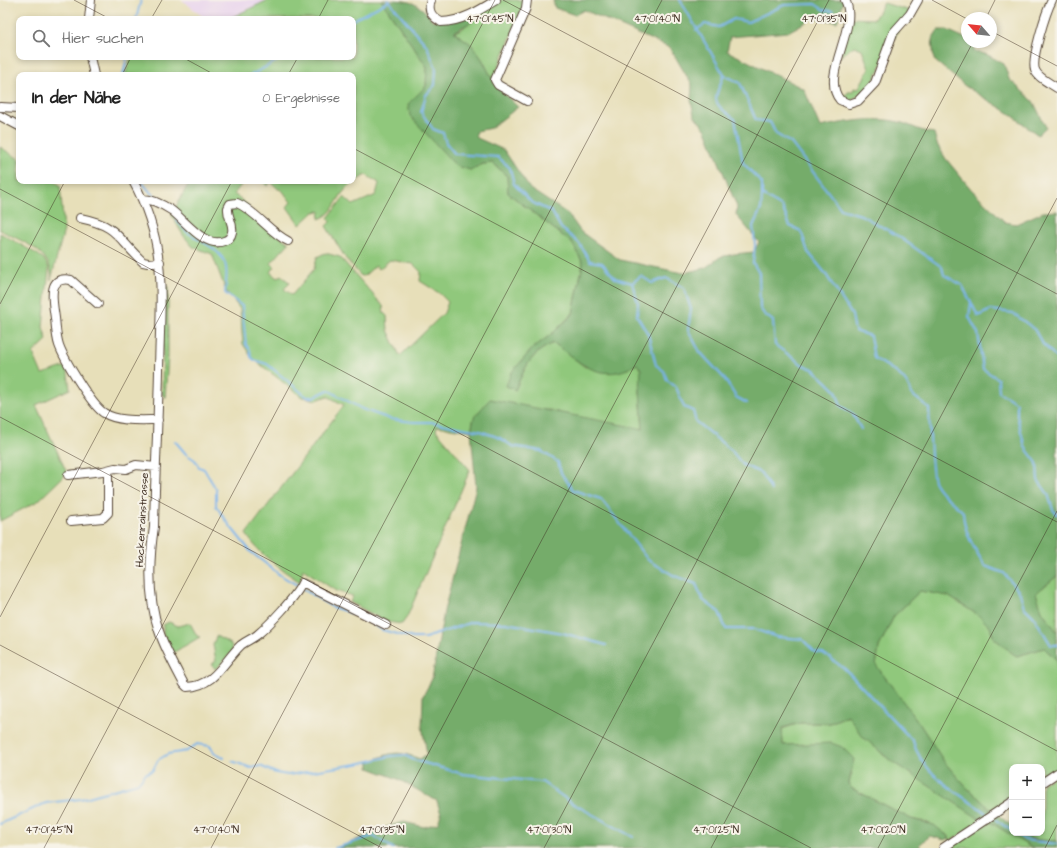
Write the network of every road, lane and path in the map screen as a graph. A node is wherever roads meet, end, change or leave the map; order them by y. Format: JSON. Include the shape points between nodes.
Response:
{"nodes":[{"id":1,"x":91,"y":0,"type":"edge"},
{"id":2,"x":431,"y":0,"type":"edge"},
{"id":3,"x":496,"y":0,"type":"edge"},
{"id":4,"x":527,"y":0,"type":"edge"},
{"id":5,"x":845,"y":0,"type":"edge"},
{"id":6,"x":918,"y":0,"type":"edge"},
{"id":7,"x":1052,"y":0,"type":"edge"},
{"id":8,"x":89,"y":16,"type":"edge"},
{"id":9,"x":91,"y":60,"type":"edge"},
{"id":10,"x":93,"y":72,"type":"edge"},
{"id":11,"x":1057,"y":88,"type":"edge"},
{"id":12,"x":527,"y":101,"type":"dead end"},
{"id":13,"x":0,"y":107,"type":"edge"},
{"id":14,"x":16,"y":108,"type":"edge"},
{"id":15,"x":0,"y":116,"type":"edge"},
{"id":16,"x":16,"y":124,"type":"edge"},
{"id":17,"x":135,"y":184,"type":"edge"},
{"id":18,"x":143,"y":199,"type":"junction"},
{"id":19,"x":80,"y":218,"type":"dead end"},
{"id":20,"x":288,"y":241,"type":"dead end"},
{"id":21,"x":160,"y":262,"type":"junction"},
{"id":22,"x":98,"y":304,"type":"dead end"},
{"id":23,"x":158,"y":420,"type":"junction"},
{"id":24,"x":156,"y":467,"type":"junction"},
{"id":25,"x":108,"y":470,"type":"junction"},
{"id":26,"x":68,"y":475,"type":"dead end"},
{"id":27,"x":71,"y":521,"type":"dead end"},
{"id":28,"x":386,"y":625,"type":"dead end"},
{"id":29,"x":1057,"y":773,"type":"edge"},
{"id":30,"x":1045,"y":781,"type":"edge"},
{"id":31,"x":1009,"y":804,"type":"edge"},
{"id":32,"x":942,"y":848,"type":"edge"}],
"edges":[{"from":1,"to":8,"type":"street"},
{"from":2,"to":3,"type":"street","via":[[431,15],[441,22],[460,18]]},
{"from":4,"to":12,"type":"street","via":[[526,8],[495,80]]},
{"from":5,"to":6,"type":"street","via":[[850,12],[834,89],[840,100],[849,104],[858,101],[875,83],[893,33],[910,14]]},
{"from":7,"to":11,"type":"street","via":[[1044,19],[1034,65],[1039,75]]},
{"from":9,"to":10,"type":"street"},
{"from":13,"to":14,"type":"street"},
{"from":15,"to":16,"type":"street"},
{"from":17,"to":18,"type":"street","name":"Hackenrainstrasse"},
{"from":18,"to":20,"type":"street","via":[[168,208],[199,235],[216,243],[231,236],[232,225],[228,208],[237,203]]},
{"from":18,"to":21,"type":"street","name":"Hackenrainstrasse"},
{"from":19,"to":21,"type":"street","via":[[112,229],[143,262]]},
{"from":21,"to":23,"type":"street","name":"Hackenrainstrasse","via":[[162,290]]},
{"from":22,"to":23,"type":"street","via":[[71,280],[61,279],[56,283],[52,296],[59,346],[90,400],[104,414],[125,419]]},
{"from":23,"to":24,"type":"street","name":"Hackenrainstrasse"},
{"from":24,"to":25,"type":"street","via":[[136,465],[126,469]]},
{"from":24,"to":28,"type":"street","name":"Hackenrainstrasse","via":[[154,527],[150,550],[154,615],[159,632],[187,687],[207,681],[221,670],[241,645],[267,625],[302,583]]},
{"from":25,"to":26,"type":"street"},
{"from":25,"to":27,"type":"street","via":[[108,513],[103,518]]},
{"from":29,"to":30,"type":"street"},
{"from":31,"to":32,"type":"street"}]}
